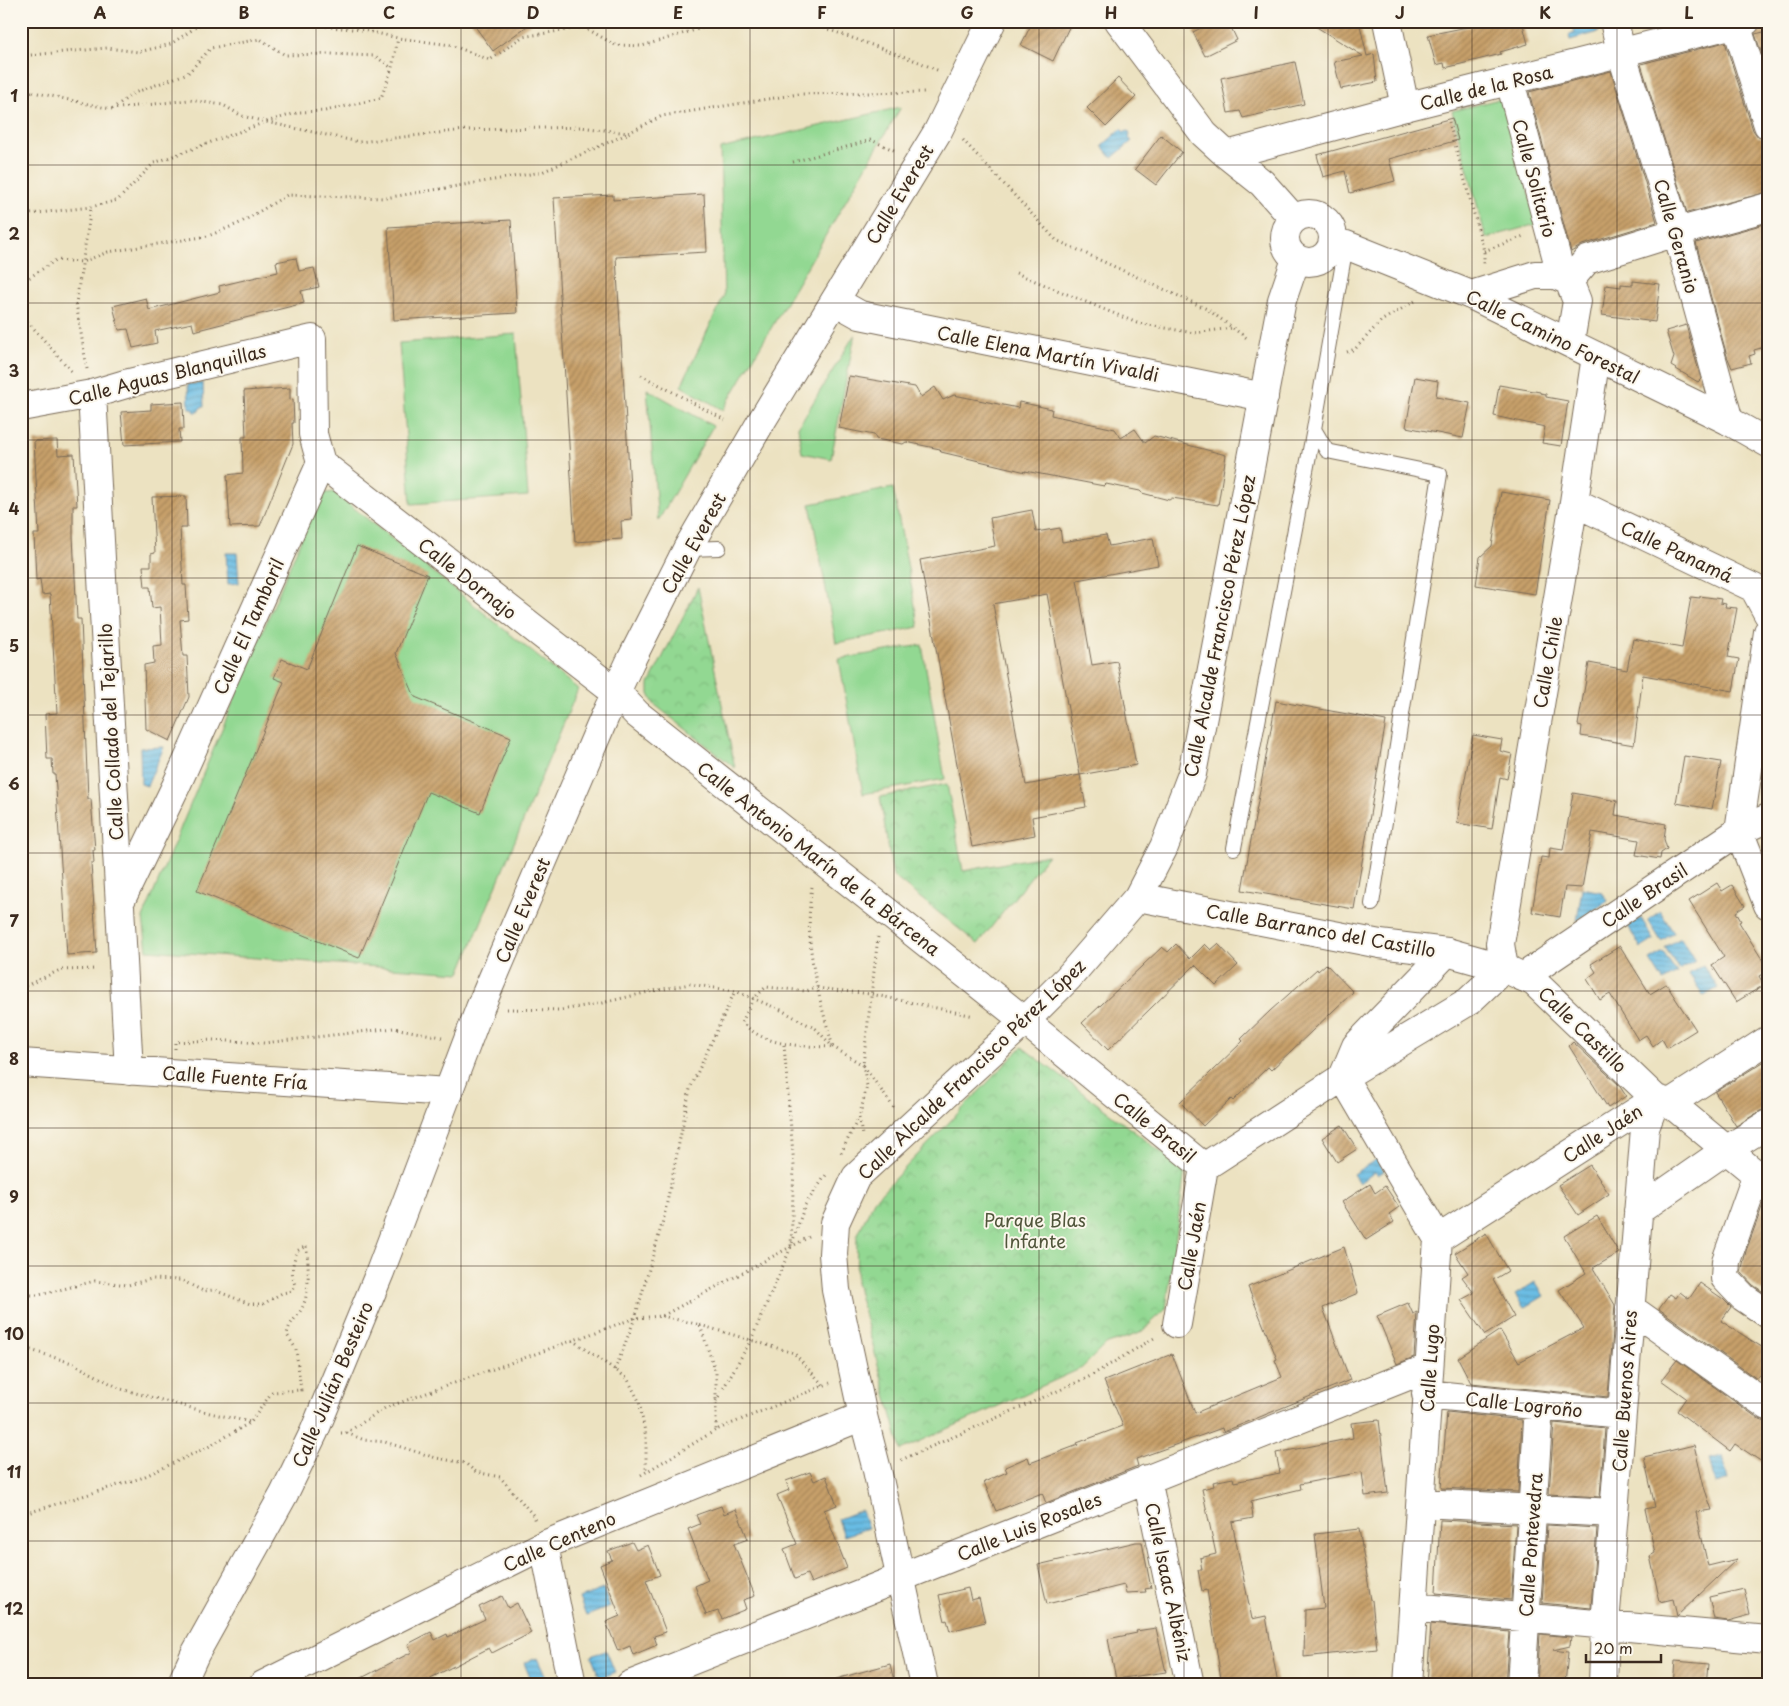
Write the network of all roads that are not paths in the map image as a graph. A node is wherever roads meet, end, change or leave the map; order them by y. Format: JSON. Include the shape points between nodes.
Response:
{"nodes":[{"id":1,"x":992,"y":21,"type":"edge"},
{"id":2,"x":1119,"y":21,"type":"edge"},
{"id":3,"x":1387,"y":21,"type":"edge"},
{"id":4,"x":1614,"y":21,"type":"edge"},
{"id":5,"x":1741,"y":23,"type":"edge"},
{"id":6,"x":1621,"y":52,"type":"junction"},
{"id":7,"x":1510,"y":81,"type":"junction"},
{"id":8,"x":1405,"y":107,"type":"junction"},
{"id":9,"x":1768,"y":125,"type":"edge"},
{"id":10,"x":1227,"y":155,"type":"junction"},
{"id":11,"x":1768,"y":207,"type":"edge"},
{"id":12,"x":1294,"y":219,"type":"junction"},
{"id":13,"x":1677,"y":232,"type":"junction"},
{"id":14,"x":1340,"y":244,"type":"junction"},
{"id":15,"x":1296,"y":259,"type":"junction"},
{"id":16,"x":1562,"y":278,"type":"junction"},
{"id":17,"x":1515,"y":280,"type":"junction"},
{"id":18,"x":1471,"y":295,"type":"junction"},
{"id":19,"x":835,"y":301,"type":"junction"},
{"id":20,"x":1509,"y":313,"type":"junction"},
{"id":21,"x":1570,"y":342,"type":"junction"},
{"id":22,"x":1596,"y":356,"type":"junction"},
{"id":23,"x":92,"y":394,"type":"junction"},
{"id":24,"x":1264,"y":397,"type":"junction"},
{"id":25,"x":21,"y":407,"type":"edge"},
{"id":26,"x":1728,"y":420,"type":"junction"},
{"id":27,"x":1314,"y":429,"type":"junction"},
{"id":28,"x":1768,"y":443,"type":"edge"},
{"id":29,"x":321,"y":463,"type":"junction"},
{"id":30,"x":1574,"y":502,"type":"junction"},
{"id":31,"x":719,"y":548,"type":"dead end"},
{"id":32,"x":687,"y":549,"type":"junction"},
{"id":33,"x":1768,"y":614,"type":"edge"},
{"id":34,"x":1768,"y":632,"type":"edge"},
{"id":35,"x":616,"y":692,"type":"junction"},
{"id":36,"x":1768,"y":818,"type":"edge"},
{"id":37,"x":1739,"y":831,"type":"junction"},
{"id":38,"x":1234,"y":848,"type":"dead end"},
{"id":39,"x":1138,"y":897,"type":"junction"},
{"id":40,"x":120,"y":902,"type":"junction"},
{"id":41,"x":1372,"y":904,"type":"dead end"},
{"id":42,"x":1768,"y":905,"type":"edge"},
{"id":43,"x":1448,"y":952,"type":"junction"},
{"id":44,"x":1514,"y":972,"type":"junction"},
{"id":45,"x":1025,"y":1021,"type":"junction"},
{"id":46,"x":1768,"y":1040,"type":"edge"},
{"id":47,"x":21,"y":1063,"type":"edge"},
{"id":48,"x":129,"y":1070,"type":"junction"},
{"id":49,"x":1343,"y":1077,"type":"junction"},
{"id":50,"x":448,"y":1092,"type":"junction"},
{"id":51,"x":1663,"y":1101,"type":"junction"},
{"id":52,"x":1768,"y":1124,"type":"edge"},
{"id":53,"x":1726,"y":1150,"type":"junction"},
{"id":54,"x":1204,"y":1167,"type":"junction"},
{"id":55,"x":1762,"y":1179,"type":"edge"},
{"id":56,"x":1638,"y":1211,"type":"junction"},
{"id":57,"x":1438,"y":1239,"type":"junction"},
{"id":58,"x":1630,"y":1308,"type":"junction"},
{"id":59,"x":1768,"y":1314,"type":"edge"},
{"id":60,"x":1177,"y":1324,"type":"road end"},
{"id":61,"x":1427,"y":1381,"type":"junction"},
{"id":62,"x":1764,"y":1396,"type":"edge"},
{"id":63,"x":1539,"y":1406,"type":"junction"},
{"id":64,"x":1621,"y":1414,"type":"junction"},
{"id":65,"x":863,"y":1416,"type":"junction"},
{"id":66,"x":1148,"y":1479,"type":"junction"},
{"id":67,"x":1421,"y":1503,"type":"junction"},
{"id":68,"x":1532,"y":1509,"type":"junction"},
{"id":69,"x":1614,"y":1513,"type":"junction"},
{"id":70,"x":544,"y":1545,"type":"junction"},
{"id":71,"x":900,"y":1577,"type":"junction"},
{"id":72,"x":1414,"y":1607,"type":"junction"},
{"id":73,"x":1525,"y":1616,"type":"junction"},
{"id":74,"x":1605,"y":1624,"type":"junction"},
{"id":75,"x":1768,"y":1640,"type":"edge"},
{"id":76,"x":186,"y":1674,"type":"edge"},
{"id":77,"x":170,"y":1685,"type":"edge"},
{"id":78,"x":264,"y":1685,"type":"edge"},
{"id":79,"x":572,"y":1685,"type":"edge"},
{"id":80,"x":630,"y":1685,"type":"edge"},
{"id":81,"x":924,"y":1685,"type":"edge"},
{"id":82,"x":1190,"y":1685,"type":"edge"},
{"id":83,"x":1408,"y":1685,"type":"edge"},
{"id":84,"x":1522,"y":1685,"type":"edge"},
{"id":85,"x":1603,"y":1685,"type":"edge"}],
"edges":[{"from":1,"to":19,"type":"street","name":"Calle Everest","via":[[920,161]]},
{"from":2,"to":10,"type":"street","via":[[1204,134]]},
{"from":3,"to":8,"type":"street"},
{"from":4,"to":6,"type":"street","name":"Calle Geranio"},
{"from":5,"to":6,"type":"street","name":"Calle de la Rosa"},
{"from":5,"to":9,"type":"street"},
{"from":6,"to":7,"type":"street","name":"Calle de la Rosa"},
{"from":6,"to":13,"type":"street","name":"Calle Geranio"},
{"from":7,"to":8,"type":"street","name":"Calle de la Rosa"},
{"from":7,"to":16,"type":"street","name":"Calle Solitario"},
{"from":8,"to":10,"type":"street","name":"Calle de la Rosa"},
{"from":10,"to":12,"type":"street","via":[[1262,183]]},
{"from":11,"to":13,"type":"street"},
{"from":12,"to":14,"type":"street","via":[[1308,214],[1322,218]]},
{"from":12,"to":15,"type":"street","via":[[1285,240],[1286,247]]},
{"from":13,"to":16,"type":"street","via":[[1587,260]]},
{"from":13,"to":26,"type":"street","name":"Calle Geranio"},
{"from":14,"to":15,"type":"street","via":[[1318,261]]},
{"from":14,"to":18,"type":"street","name":"Calle Camino Forestal"},
{"from":14,"to":27,"type":"lane"},
{"from":15,"to":24,"type":"street","name":"Calle Alcalde Francisco Pérez López","via":[[1282,300]]},
{"from":16,"to":17,"type":"street","via":[[1535,275]]},
{"from":16,"to":21,"type":"street","name":"Calle Solitario","via":[[1576,301]]},
{"from":17,"to":18,"type":"street"},
{"from":17,"to":20,"type":"street"},
{"from":18,"to":20,"type":"street","name":"Calle Camino Forestal"},
{"from":19,"to":24,"type":"street","name":"Calle Elena Martín Vivaldi","via":[[860,315]]},
{"from":19,"to":32,"type":"street","name":"Calle Everest"},
{"from":20,"to":21,"type":"street","name":"Calle Camino Forestal"},
{"from":21,"to":22,"type":"street","name":"Calle Camino Forestal"},
{"from":22,"to":26,"type":"street","name":"Calle Camino Forestal"},
{"from":22,"to":30,"type":"street","name":"Calle Chile"},
{"from":23,"to":25,"type":"street","name":"Calle Aguas Blanquillas"},
{"from":23,"to":29,"type":"street","name":"Calle Aguas Blanquillas","via":[[312,339],[313,434]]},
{"from":23,"to":40,"type":"street","name":"Calle Collado del Tejarillo"},
{"from":24,"to":39,"type":"street","name":"Calle Alcalde Francisco Pérez López","via":[[1192,774],[1164,847]]},
{"from":26,"to":28,"type":"street","name":"Calle Camino Forestal"},
{"from":27,"to":38,"type":"lane"},
{"from":27,"to":41,"type":"lane","via":[[1327,451],[1440,474]]},
{"from":29,"to":35,"type":"street","name":"Calle Dornajo"},
{"from":29,"to":40,"type":"street","name":"Calle El Tamboril","via":[[176,786]]},
{"from":30,"to":33,"type":"street","name":"Calle Panamá","via":[[1754,588]]},
{"from":30,"to":44,"type":"street","name":"Calle Chile","via":[[1500,944]]},
{"from":31,"to":32,"type":"lane"},
{"from":32,"to":35,"type":"street","name":"Calle Everest"},
{"from":34,"to":37,"type":"street"},
{"from":35,"to":45,"type":"street","name":"Calle Antonio Marín de la Bárcena","via":[[637,714]]},
{"from":35,"to":50,"type":"street","name":"Calle Everest","via":[[480,1008]]},
{"from":36,"to":37,"type":"street","name":"Calle Brasil"},
{"from":37,"to":42,"type":"street"},
{"from":37,"to":44,"type":"street","name":"Calle Brasil"},
{"from":39,"to":43,"type":"street","name":"Calle Barranco del Castillo","via":[[1380,944]]},
{"from":39,"to":45,"type":"street","name":"Calle Alcalde Francisco Pérez López","via":[[1068,978]]},
{"from":40,"to":48,"type":"street","name":"Calle Collado del Tejarillo"},
{"from":43,"to":44,"type":"street","name":"Calle Barranco del Castillo"},
{"from":43,"to":49,"type":"street","via":[[1356,1046]]},
{"from":44,"to":49,"type":"street","name":"Calle Brasil"},
{"from":44,"to":51,"type":"street","name":"Calle Castillo","via":[[1534,982]]},
{"from":45,"to":54,"type":"street","name":"Calle Brasil"},
{"from":45,"to":65,"type":"street","name":"Calle Alcalde Francisco Pérez López","via":[[856,1177],[835,1223],[836,1290]]},
{"from":46,"to":51,"type":"street","name":"Calle Jaén"},
{"from":47,"to":48,"type":"street","name":"Calle Fuente Fría"},
{"from":48,"to":50,"type":"street","name":"Calle Fuente Fría"},
{"from":49,"to":54,"type":"street","name":"Calle Brasil"},
{"from":49,"to":57,"type":"street"},
{"from":50,"to":76,"type":"street","name":"Calle Julián Besteiro","via":[[380,1272],[314,1432]]},
{"from":51,"to":53,"type":"street","name":"Calle Castillo"},
{"from":51,"to":56,"type":"street","name":"Calle Buenos Aires","via":[[1645,1128]]},
{"from":51,"to":57,"type":"street","name":"Calle Jaén"},
{"from":52,"to":53,"type":"street"},
{"from":53,"to":55,"type":"street","name":"Calle Castillo"},
{"from":53,"to":56,"type":"street"},
{"from":54,"to":60,"type":"street","name":"Calle Jaén"},
{"from":55,"to":59,"type":"street","via":[[1726,1261],[1725,1278],[1743,1297]]},
{"from":56,"to":58,"type":"street","name":"Calle Buenos Aires"},
{"from":57,"to":61,"type":"street","name":"Calle Lugo"},
{"from":58,"to":62,"type":"street"},
{"from":58,"to":64,"type":"street","name":"Calle Buenos Aires"},
{"from":61,"to":63,"type":"street","name":"Calle Logroño"},
{"from":61,"to":66,"type":"street","name":"Calle Luis Rosales"},
{"from":61,"to":67,"type":"street","name":"Calle Lugo"},
{"from":63,"to":64,"type":"street","name":"Calle Logroño"},
{"from":63,"to":68,"type":"street","name":"Calle Pontevedra"},
{"from":64,"to":69,"type":"street","name":"Calle Buenos Aires"},
{"from":65,"to":70,"type":"street","name":"Calle Centeno"},
{"from":65,"to":71,"type":"street","name":"Calle Alcalde Francisco Pérez López","via":[[878,1470]]},
{"from":66,"to":71,"type":"street","name":"Calle Luis Rosales"},
{"from":66,"to":82,"type":"street","name":"Calle Isaac Albéniz"},
{"from":67,"to":68,"type":"street"},
{"from":67,"to":72,"type":"street","name":"Calle Lugo"},
{"from":68,"to":69,"type":"street"},
{"from":68,"to":73,"type":"street","name":"Calle Pontevedra"},
{"from":69,"to":74,"type":"street","name":"Calle Buenos Aires"},
{"from":70,"to":78,"type":"street","name":"Calle Centeno"},
{"from":70,"to":79,"type":"street"},
{"from":71,"to":80,"type":"street","name":"Calle Luis Rosales"},
{"from":71,"to":81,"type":"street","name":"Calle Alcalde Francisco Pérez López"},
{"from":72,"to":73,"type":"street"},
{"from":72,"to":83,"type":"street","name":"Calle Lugo"},
{"from":73,"to":74,"type":"street"},
{"from":73,"to":84,"type":"street","name":"Calle Pontevedra"},
{"from":74,"to":75,"type":"street"},
{"from":74,"to":85,"type":"street","name":"Calle Buenos Aires"},
{"from":76,"to":77,"type":"street","name":"Calle Julián Besteiro"}]}
